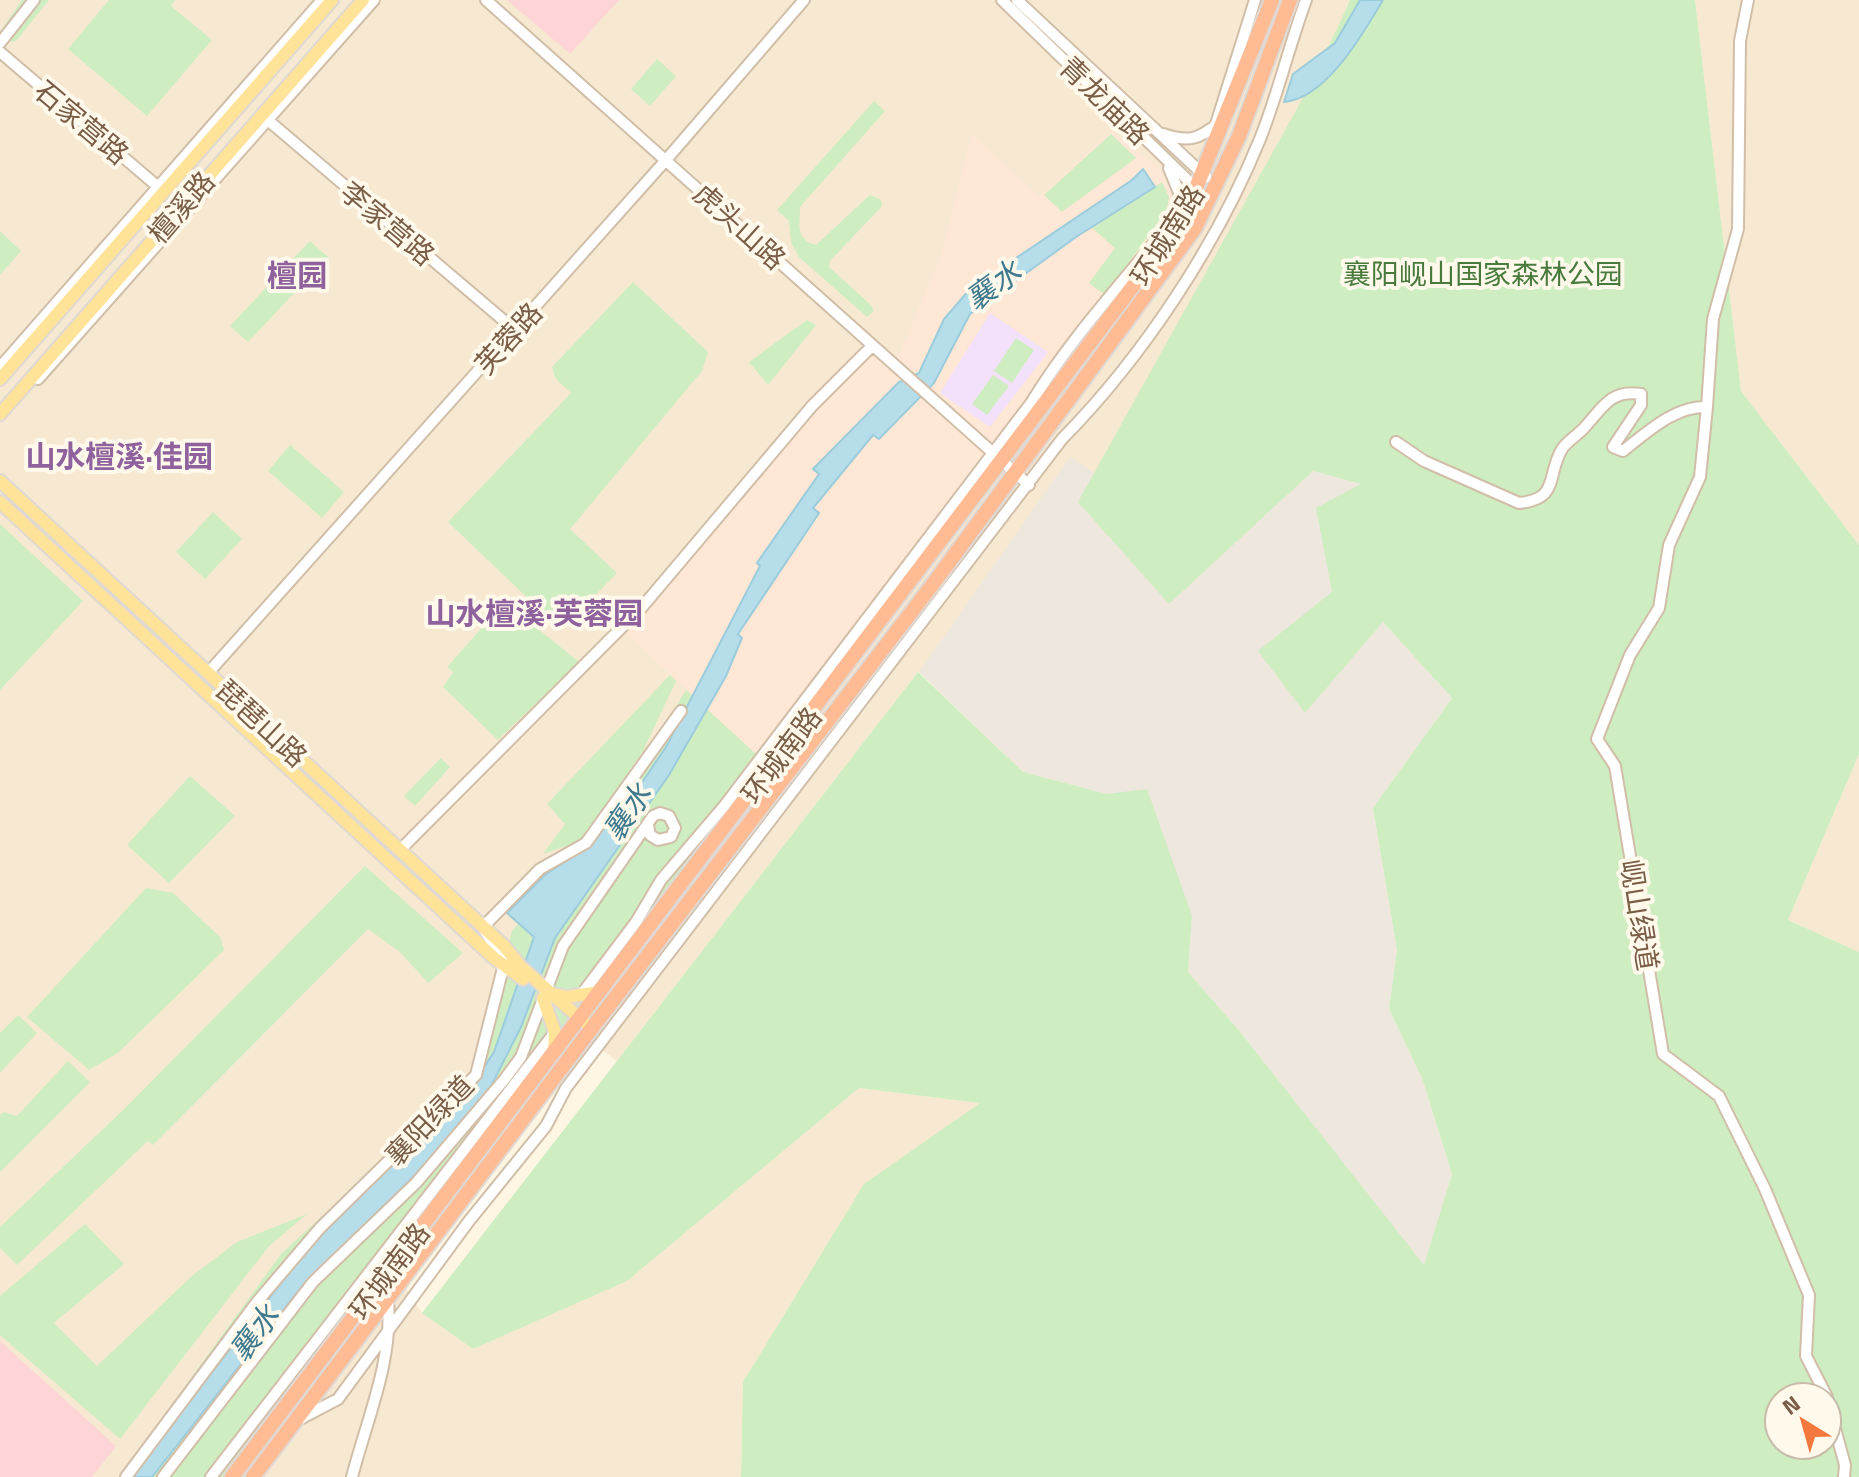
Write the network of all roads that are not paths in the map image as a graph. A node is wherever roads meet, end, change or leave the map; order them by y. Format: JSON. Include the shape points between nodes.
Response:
{"nodes":[{"id":1,"x":34,"y":0,"type":"edge"},
{"id":2,"x":322,"y":0,"type":"edge"},
{"id":3,"x":332,"y":0,"type":"edge"},
{"id":4,"x":363,"y":0,"type":"edge"},
{"id":5,"x":374,"y":0,"type":"edge"},
{"id":6,"x":486,"y":0,"type":"edge"},
{"id":7,"x":804,"y":0,"type":"edge"},
{"id":8,"x":1002,"y":0,"type":"edge"},
{"id":9,"x":1017,"y":0,"type":"edge"},
{"id":10,"x":1255,"y":0,"type":"edge"},
{"id":11,"x":1272,"y":0,"type":"edge"},
{"id":12,"x":1290,"y":0,"type":"edge"},
{"id":13,"x":1306,"y":0,"type":"edge"},
{"id":14,"x":1748,"y":0,"type":"edge"},
{"id":15,"x":0,"y":43,"type":"edge"},
{"id":16,"x":0,"y":52,"type":"edge"},
{"id":17,"x":265,"y":118,"type":"junction"},
{"id":18,"x":1222,"y":121,"type":"junction"},
{"id":19,"x":1158,"y":132,"type":"junction"},
{"id":20,"x":1159,"y":153,"type":"junction"},
{"id":21,"x":666,"y":160,"type":"junction"},
{"id":22,"x":1200,"y":182,"type":"junction"},
{"id":23,"x":1217,"y":185,"type":"junction"},
{"id":24,"x":161,"y":189,"type":"junction"},
{"id":25,"x":1210,"y":199,"type":"junction"},
{"id":26,"x":1179,"y":212,"type":"junction"},
{"id":27,"x":1168,"y":241,"type":"junction"},
{"id":28,"x":515,"y":330,"type":"junction"},
{"id":29,"x":872,"y":346,"type":"junction"},
{"id":30,"x":0,"y":367,"type":"edge"},
{"id":31,"x":0,"y":379,"type":"edge"},
{"id":32,"x":1707,"y":407,"type":"junction"},
{"id":33,"x":0,"y":414,"type":"edge"},
{"id":34,"x":0,"y":423,"type":"edge"},
{"id":35,"x":1396,"y":442,"type":"dead end"},
{"id":36,"x":997,"y":458,"type":"junction"},
{"id":37,"x":1015,"y":474,"type":"junction"},
{"id":38,"x":0,"y":481,"type":"edge"},
{"id":39,"x":1029,"y":485,"type":"junction"},
{"id":40,"x":0,"y":502,"type":"edge"},
{"id":41,"x":208,"y":673,"type":"junction"},
{"id":42,"x":681,"y":711,"type":"dead end"},
{"id":43,"x":648,"y":825,"type":"dead end"},
{"id":44,"x":400,"y":850,"type":"junction"},
{"id":45,"x":483,"y":927,"type":"junction"},
{"id":46,"x":504,"y":964,"type":"junction"},
{"id":47,"x":518,"y":970,"type":"junction"},
{"id":48,"x":599,"y":992,"type":"junction"},
{"id":49,"x":545,"y":994,"type":"junction"},
{"id":50,"x":581,"y":995,"type":"junction"},
{"id":51,"x":576,"y":1022,"type":"junction"},
{"id":52,"x":589,"y":1031,"type":"junction"},
{"id":53,"x":555,"y":1032,"type":"junction"},
{"id":54,"x":602,"y":1041,"type":"junction"},
{"id":55,"x":554,"y":1052,"type":"junction"},
{"id":56,"x":388,"y":1301,"type":"junction"},
{"id":57,"x":391,"y":1330,"type":"junction"},
{"id":58,"x":1818,"y":1381,"type":"edge"},
{"id":59,"x":295,"y":1422,"type":"junction"},
{"id":60,"x":126,"y":1477,"type":"edge"},
{"id":61,"x":163,"y":1477,"type":"edge"},
{"id":62,"x":211,"y":1477,"type":"edge"},
{"id":63,"x":232,"y":1477,"type":"edge"},
{"id":64,"x":253,"y":1477,"type":"edge"},
{"id":65,"x":352,"y":1477,"type":"edge"}],
"edges":[{"from":1,"to":15,"type":"street"},
{"from":2,"to":24,"type":"street"},
{"from":3,"to":24,"type":"main road","name":"檀溪路"},
{"from":4,"to":17,"type":"main road","name":"檀溪路"},
{"from":5,"to":17,"type":"street"},
{"from":6,"to":21,"type":"street","name":"虎头山路"},
{"from":7,"to":21,"type":"street","name":"芙蓉路"},
{"from":8,"to":20,"type":"street","name":"青龙庙路"},
{"from":9,"to":19,"type":"street","name":"青龙庙路"},
{"from":10,"to":18,"type":"street"},
{"from":11,"to":18,"type":"highway","name":"环城南路"},
{"from":12,"to":23,"type":"highway","name":"环城南路"},
{"from":13,"to":39,"type":"street","via":[[1260,139],[1212,240],[1096,405],[1062,439]]},
{"from":14,"to":32,"type":"street","via":[[1740,41],[1738,229],[1713,319]]},
{"from":16,"to":24,"type":"street","name":"石家营路"},
{"from":17,"to":28,"type":"street","name":"李家营路"},
{"from":17,"to":33,"type":"main road","name":"檀溪路"},
{"from":17,"to":34,"type":"street"},
{"from":18,"to":19,"type":"street","via":[[1189,142]]},
{"from":18,"to":22,"type":"highway","name":"环城南路"},
{"from":19,"to":22,"type":"street","name":"青龙庙路"},
{"from":20,"to":22,"type":"street","name":"青龙庙路"},
{"from":20,"to":26,"type":"street","via":[[1176,178]]},
{"from":21,"to":28,"type":"street","name":"芙蓉路"},
{"from":21,"to":29,"type":"street","name":"虎头山路"},
{"from":22,"to":23,"type":"street","name":"青龙庙路"},
{"from":22,"to":25,"type":"street","name":"青龙庙路"},
{"from":22,"to":27,"type":"highway","name":"环城南路"},
{"from":23,"to":25,"type":"highway","name":"环城南路"},
{"from":24,"to":30,"type":"street"},
{"from":24,"to":31,"type":"main road","name":"檀溪路"},
{"from":25,"to":37,"type":"highway","name":"环城南路","via":[[1186,241]]},
{"from":26,"to":27,"type":"street"},
{"from":26,"to":36,"type":"street","via":[[1096,310]]},
{"from":27,"to":36,"type":"highway","name":"环城南路"},
{"from":28,"to":41,"type":"street","name":"芙蓉路"},
{"from":29,"to":36,"type":"street","name":"虎头山路"},
{"from":29,"to":44,"type":"street","via":[[812,406],[643,606]]},
{"from":32,"to":35,"type":"street","via":[[1694,407],[1660,423],[1623,451],[1613,447],[1641,405],[1641,394],[1607,399],[1563,448],[1549,490],[1535,501],[1519,503],[1424,461]]},
{"from":32,"to":58,"type":"street","name":"岘山绿道","via":[[1700,477],[1669,545],[1659,608],[1630,655],[1597,739],[1615,766],[1663,1054],[1719,1096],[1765,1189],[1809,1295],[1806,1356]]},
{"from":36,"to":37,"type":"street","name":"虎头山路"},
{"from":36,"to":48,"type":"highway","name":"环城南路"},
{"from":36,"to":50,"type":"street","via":[[661,880]]},
{"from":37,"to":39,"type":"street","name":"虎头山路"},
{"from":37,"to":52,"type":"highway","name":"环城南路"},
{"from":38,"to":41,"type":"main road","name":"琵琶山路"},
{"from":39,"to":54,"type":"street"},
{"from":40,"to":46,"type":"main road","name":"琵琶山路"},
{"from":41,"to":44,"type":"main road","name":"琵琶山路"},
{"from":42,"to":45,"type":"street","via":[[586,843],[540,869]]},
{"from":43,"to":49,"type":"street","name":"襄阳绿道","via":[[650,835],[658,840],[674,833],[673,819],[656,814],[563,946]]},
{"from":44,"to":45,"type":"main road","name":"琵琶山路"},
{"from":45,"to":46,"type":"street"},
{"from":45,"to":47,"type":"main road","name":"琵琶山路"},
{"from":46,"to":47,"type":"main road","name":"琵琶山路"},
{"from":46,"to":60,"type":"street","name":"襄阳绿道","via":[[476,1075],[320,1228],[257,1302]]},
{"from":47,"to":49,"type":"main road"},
{"from":48,"to":50,"type":"main road"},
{"from":48,"to":51,"type":"highway","name":"环城南路"},
{"from":49,"to":50,"type":"main road"},
{"from":49,"to":51,"type":"main road"},
{"from":49,"to":53,"type":"main road"},
{"from":49,"to":61,"type":"street","name":"襄阳绿道","via":[[521,1057],[504,1080],[416,1183],[313,1282]]},
{"from":51,"to":52,"type":"main road"},
{"from":51,"to":55,"type":"highway","name":"环城南路"},
{"from":52,"to":54,"type":"street"},
{"from":52,"to":56,"type":"highway","name":"环城南路"},
{"from":53,"to":55,"type":"main road"},
{"from":53,"to":62,"type":"street"},
{"from":54,"to":57,"type":"street","via":[[566,1088],[546,1126]]},
{"from":55,"to":63,"type":"highway","name":"环城南路"},
{"from":56,"to":57,"type":"street"},
{"from":56,"to":59,"type":"highway","name":"环城南路"},
{"from":57,"to":59,"type":"street","via":[[338,1399]]},
{"from":57,"to":65,"type":"street"},
{"from":59,"to":64,"type":"highway","name":"环城南路"}]}
